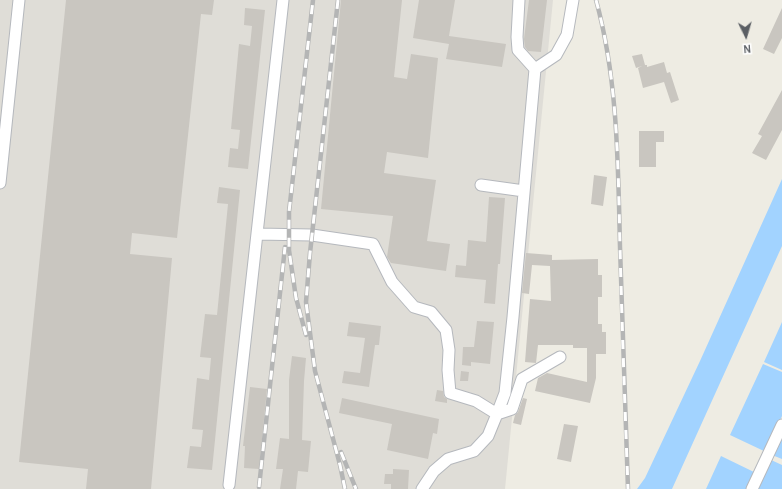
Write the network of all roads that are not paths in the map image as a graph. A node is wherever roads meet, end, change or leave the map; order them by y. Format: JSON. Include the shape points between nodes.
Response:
{"nodes":[{"id":1,"x":19,"y":0,"type":"edge"},
{"id":2,"x":283,"y":0,"type":"edge"},
{"id":3,"x":519,"y":0,"type":"edge"},
{"id":4,"x":573,"y":0,"type":"edge"},
{"id":5,"x":535,"y":69,"type":"junction"},
{"id":6,"x":0,"y":183,"type":"edge"},
{"id":7,"x":481,"y":185,"type":"dead end"},
{"id":8,"x":524,"y":191,"type":"junction"},
{"id":9,"x":257,"y":234,"type":"junction"},
{"id":10,"x":560,"y":357,"type":"dead end"},
{"id":11,"x":497,"y":414,"type":"junction"},
{"id":12,"x":782,"y":425,"type":"edge"},
{"id":13,"x":229,"y":485,"type":"dead end"},
{"id":14,"x":422,"y":489,"type":"edge"},
{"id":15,"x":752,"y":489,"type":"edge"}],
"edges":[{"from":1,"to":6,"type":"lane"},
{"from":2,"to":9,"type":"lane"},
{"from":3,"to":5,"type":"lane","via":[[516,37],[518,50]]},
{"from":4,"to":5,"type":"lane","via":[[567,36],[556,54]]},
{"from":5,"to":8,"type":"lane"},
{"from":7,"to":8,"type":"lane"},
{"from":8,"to":11,"type":"lane","via":[[505,393]]},
{"from":9,"to":11,"type":"lane","via":[[312,235],[373,244],[392,282],[414,307],[431,312],[446,330],[450,393],[476,401]]},
{"from":9,"to":13,"type":"lane"},
{"from":10,"to":11,"type":"lane","via":[[522,379],[512,409]]},
{"from":11,"to":14,"type":"lane","via":[[488,436],[474,451],[448,459],[434,471]]},
{"from":12,"to":15,"type":"lane"}]}
